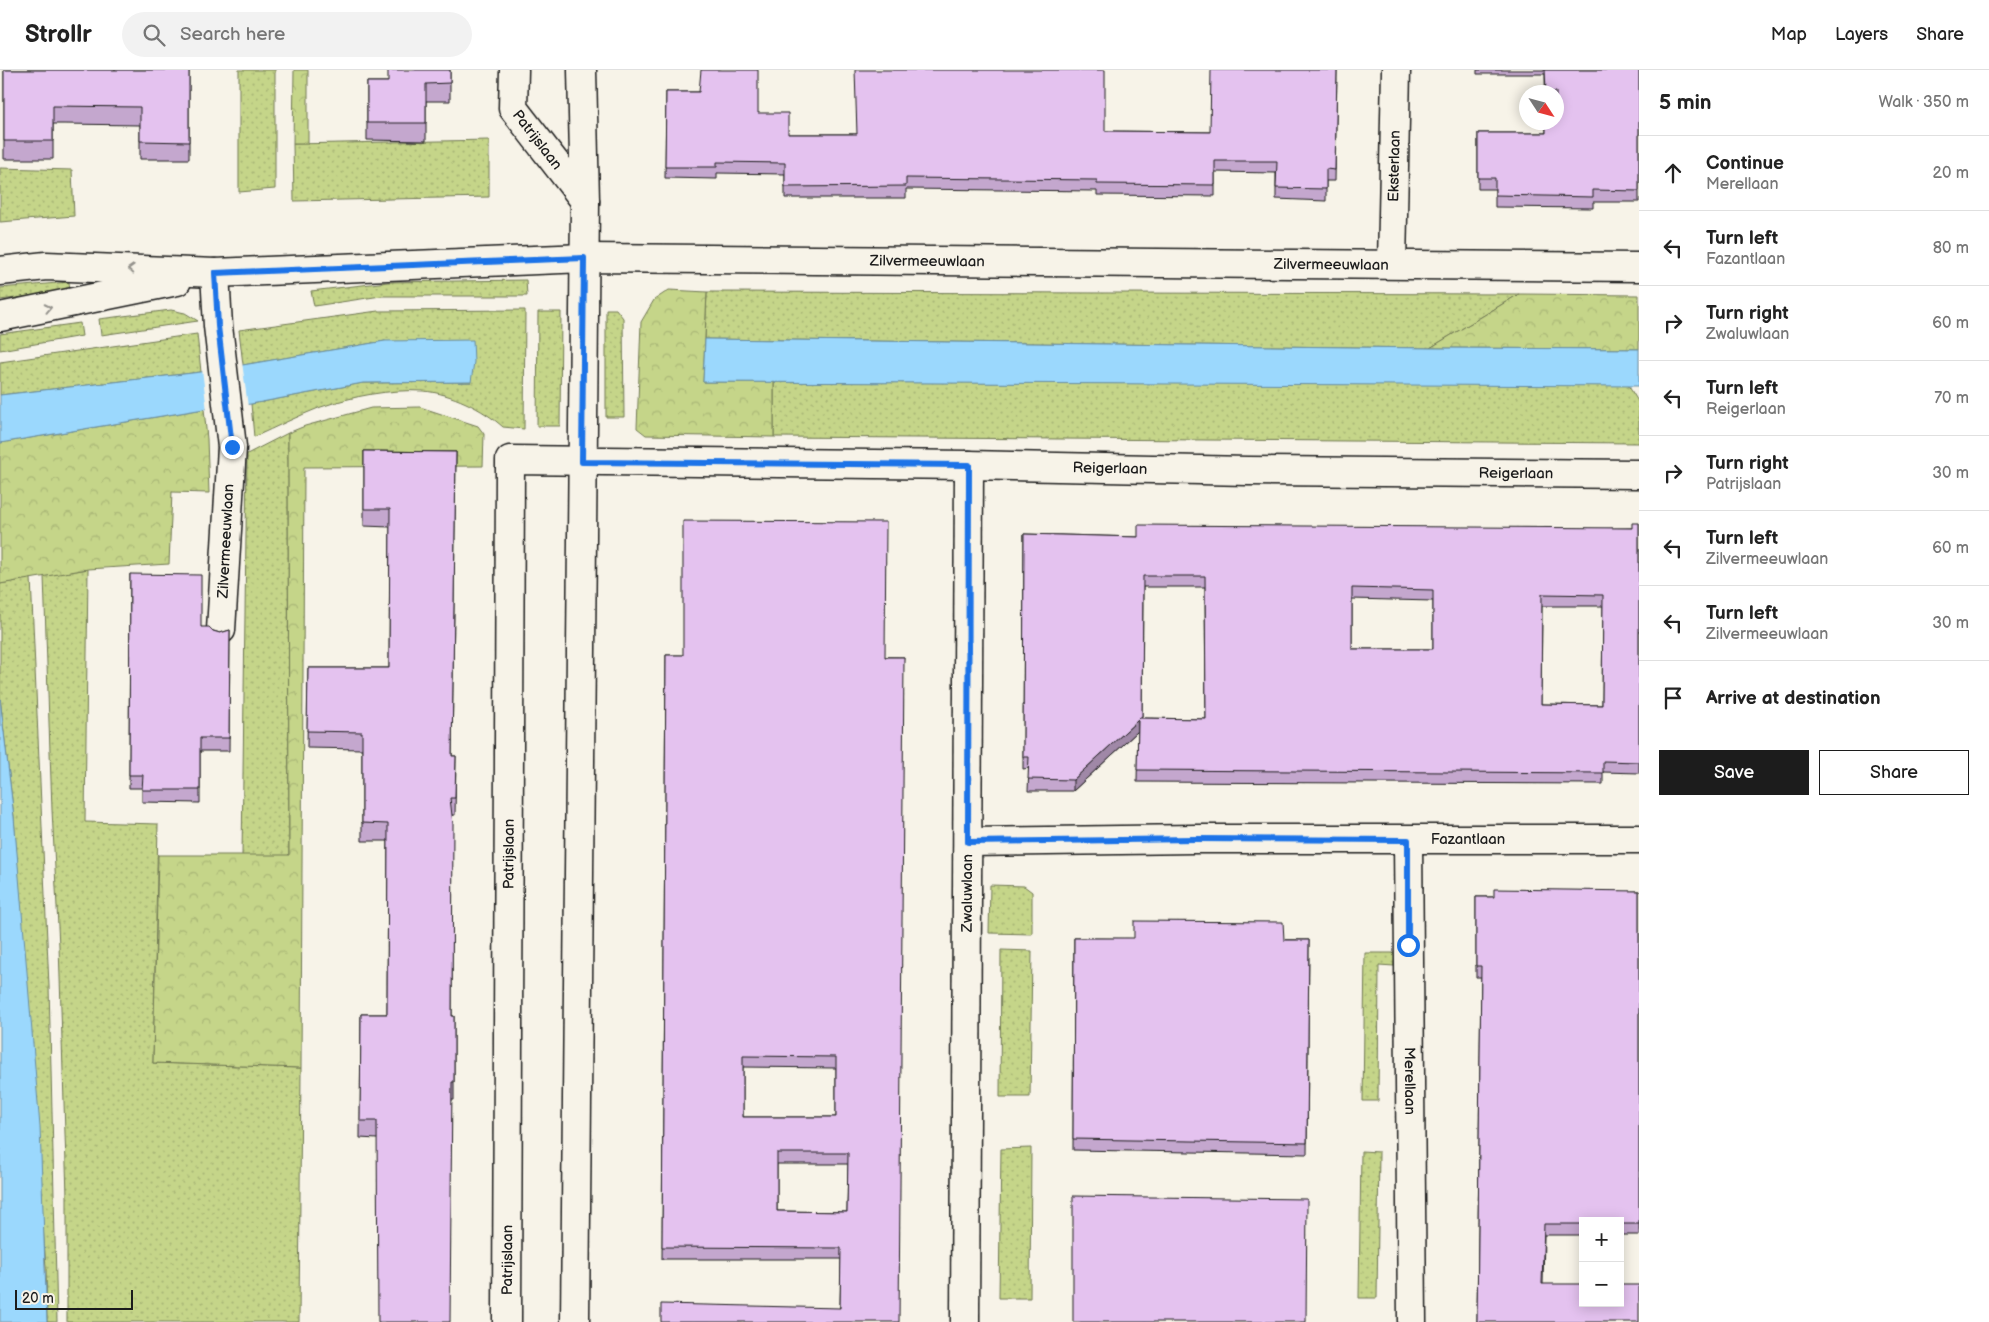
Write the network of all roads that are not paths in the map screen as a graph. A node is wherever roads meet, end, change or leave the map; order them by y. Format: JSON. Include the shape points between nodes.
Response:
{"nodes":[{"id":1,"x":514,"y":70,"type":"edge"},
{"id":2,"x":582,"y":70,"type":"edge"},
{"id":3,"x":1396,"y":70,"type":"edge"},
{"id":4,"x":585,"y":200,"type":"junction"},
{"id":5,"x":584,"y":258,"type":"junction"},
{"id":6,"x":1392,"y":264,"type":"junction"},
{"id":7,"x":1639,"y":266,"type":"edge"},
{"id":8,"x":0,"y":271,"type":"edge"},
{"id":9,"x":215,"y":273,"type":"junction"},
{"id":10,"x":0,"y":317,"type":"edge"},
{"id":11,"x":582,"y":462,"type":"junction"},
{"id":12,"x":969,"y":465,"type":"junction"},
{"id":13,"x":1639,"y":474,"type":"edge"},
{"id":14,"x":221,"y":630,"type":"dead end"},
{"id":15,"x":1639,"y":839,"type":"edge"},
{"id":16,"x":1408,"y":840,"type":"junction"},
{"id":17,"x":968,"y":842,"type":"junction"},
{"id":18,"x":507,"y":1322,"type":"edge"},
{"id":19,"x":576,"y":1322,"type":"edge"},
{"id":20,"x":965,"y":1322,"type":"edge"},
{"id":21,"x":1412,"y":1322,"type":"edge"}],
"edges":[{"from":1,"to":4,"type":"street","name":"Patrijslaan","via":[[513,108]]},
{"from":2,"to":4,"type":"street","name":"Patrijslaan"},
{"from":3,"to":6,"type":"street","name":"Eksterlaan"},
{"from":4,"to":5,"type":"street","name":"Patrijslaan"},
{"from":5,"to":6,"type":"street","name":"Zilvermeeuwlaan"},
{"from":5,"to":9,"type":"street","name":"Zilvermeeuwlaan"},
{"from":5,"to":11,"type":"street","name":"Patrijslaan"},
{"from":6,"to":7,"type":"street","name":"Zilvermeeuwlaan"},
{"from":9,"to":8,"type":"street","name":"Zilvermeeuwlaan","one_way":true,"via":[[46,266]]},
{"from":10,"to":9,"type":"street","name":"Zilvermeeuwlaan","one_way":true},
{"from":9,"to":14,"type":"street","name":"Zilvermeeuwlaan","via":[[232,447]]},
{"from":11,"to":12,"type":"street","name":"Reigerlaan"},
{"from":11,"to":18,"type":"street","name":"Patrijslaan","via":[[510,460]]},
{"from":11,"to":19,"type":"street","name":"Patrijslaan"},
{"from":12,"to":13,"type":"street","name":"Reigerlaan"},
{"from":12,"to":17,"type":"street","name":"Zwaluwlaan"},
{"from":15,"to":16,"type":"street","name":"Fazantlaan"},
{"from":16,"to":17,"type":"street","name":"Fazantlaan"},
{"from":16,"to":21,"type":"street","name":"Merellaan"},
{"from":17,"to":20,"type":"street","name":"Zwaluwlaan"}]}
